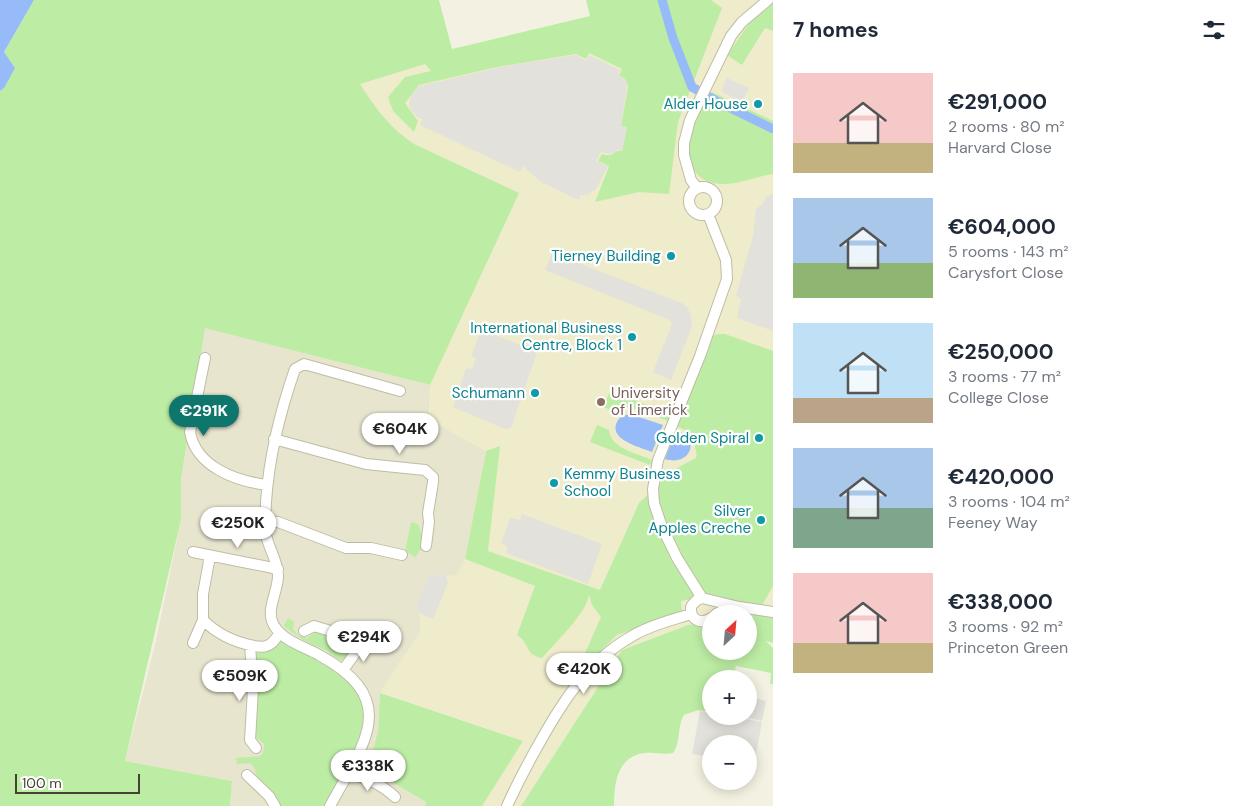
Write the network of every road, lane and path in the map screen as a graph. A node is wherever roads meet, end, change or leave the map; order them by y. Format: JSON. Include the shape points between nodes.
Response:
{"nodes":[{"id":1,"x":768,"y":0,"type":"edge"},
{"id":2,"x":697,"y":188,"type":"junction"},
{"id":3,"x":708,"y":214,"type":"junction"},
{"id":4,"x":205,"y":358,"type":"dead end"},
{"id":5,"x":400,"y":391,"type":"dead end"},
{"id":6,"x":274,"y":439,"type":"junction"},
{"id":7,"x":267,"y":485,"type":"junction"},
{"id":8,"x":265,"y":521,"type":"junction"},
{"id":9,"x":426,"y":546,"type":"dead end"},
{"id":10,"x":193,"y":552,"type":"dead end"},
{"id":11,"x":402,"y":555,"type":"dead end"},
{"id":12,"x":210,"y":556,"type":"junction"},
{"id":13,"x":278,"y":569,"type":"junction"},
{"id":14,"x":689,"y":579,"type":"junction"},
{"id":15,"x":706,"y":599,"type":"junction"},
{"id":16,"x":711,"y":605,"type":"edge"},
{"id":17,"x":731,"y":605,"type":"edge"},
{"id":18,"x":691,"y":609,"type":"junction"},
{"id":19,"x":758,"y":610,"type":"edge"},
{"id":20,"x":773,"y":612,"type":"edge"},
{"id":21,"x":202,"y":620,"type":"junction"},
{"id":22,"x":702,"y":622,"type":"edge"},
{"id":23,"x":304,"y":631,"type":"dead end"},
{"id":24,"x":280,"y":633,"type":"junction"},
{"id":25,"x":390,"y":636,"type":"dead end"},
{"id":26,"x":364,"y":641,"type":"junction"},
{"id":27,"x":193,"y":642,"type":"dead end"},
{"id":28,"x":250,"y":645,"type":"junction"},
{"id":29,"x":343,"y":670,"type":"junction"},
{"id":30,"x":256,"y":748,"type":"dead end"},
{"id":31,"x":348,"y":774,"type":"junction"},
{"id":32,"x":247,"y":775,"type":"dead end"},
{"id":33,"x":395,"y":797,"type":"dead end"},
{"id":34,"x":275,"y":806,"type":"edge"},
{"id":35,"x":330,"y":806,"type":"edge"},
{"id":36,"x":507,"y":806,"type":"edge"}],
"edges":[{"from":1,"to":2,"type":"street","via":[[731,36],[686,132],[684,155],[691,180]]},
{"from":2,"to":3,"type":"street","via":[[690,198],[690,206],[700,214]]},
{"from":2,"to":3,"type":"street","via":[[709,188],[715,194],[717,203]]},
{"from":3,"to":14,"type":"street","via":[[726,260],[727,279],[658,460],[653,489],[662,527]]},
{"from":4,"to":7,"type":"street","via":[[190,432],[193,444],[221,472],[246,482]]},
{"from":5,"to":6,"type":"street","via":[[304,364],[298,366]]},
{"from":6,"to":7,"type":"street"},
{"from":6,"to":9,"type":"street","via":[[366,464],[426,470],[433,482]]},
{"from":7,"to":8,"type":"street"},
{"from":8,"to":11,"type":"street","via":[[278,522],[346,548],[371,548]]},
{"from":8,"to":13,"type":"street"},
{"from":10,"to":12,"type":"street"},
{"from":12,"to":13,"type":"street"},
{"from":12,"to":21,"type":"street","via":[[202,594]]},
{"from":13,"to":24,"type":"street","via":[[270,614]]},
{"from":14,"to":15,"type":"street"},
{"from":14,"to":18,"type":"street"},
{"from":15,"to":16,"type":"street"},
{"from":15,"to":17,"type":"street"},
{"from":15,"to":18,"type":"street","via":[[697,600]]},
{"from":18,"to":22,"type":"street","via":[[694,618]]},
{"from":18,"to":36,"type":"street","via":[[635,634],[613,648],[584,675],[553,719]]},
{"from":19,"to":20,"type":"street"},
{"from":21,"to":27,"type":"street"},
{"from":21,"to":28,"type":"street","via":[[222,636]]},
{"from":23,"to":26,"type":"street","via":[[314,626]]},
{"from":24,"to":28,"type":"street","via":[[267,646]]},
{"from":24,"to":29,"type":"street"},
{"from":25,"to":26,"type":"street"},
{"from":26,"to":29,"type":"street"},
{"from":28,"to":30,"type":"street","via":[[253,689],[250,740]]},
{"from":29,"to":31,"type":"street","via":[[362,692],[370,714],[366,737]]},
{"from":31,"to":33,"type":"street","via":[[373,781]]},
{"from":31,"to":35,"type":"street"},
{"from":32,"to":34,"type":"street"}]}
